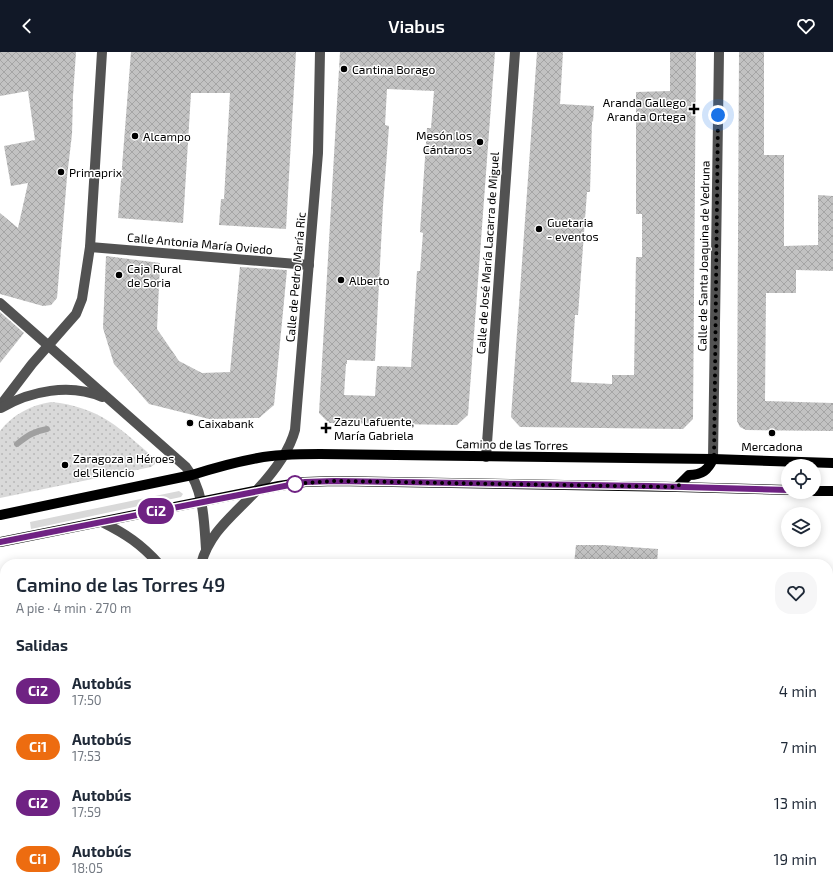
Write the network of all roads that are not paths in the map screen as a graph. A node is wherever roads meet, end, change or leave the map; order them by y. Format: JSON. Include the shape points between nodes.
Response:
{"nodes":[{"id":1,"x":102,"y":52,"type":"edge"},
{"id":2,"x":320,"y":52,"type":"edge"},
{"id":3,"x":515,"y":52,"type":"edge"},
{"id":4,"x":719,"y":52,"type":"edge"},
{"id":5,"x":90,"y":247,"type":"junction"},
{"id":6,"x":309,"y":265,"type":"junction"},
{"id":7,"x":0,"y":303,"type":"edge"},
{"id":8,"x":48,"y":344,"type":"junction"},
{"id":9,"x":110,"y":400,"type":"junction"},
{"id":10,"x":0,"y":408,"type":"edge"},
{"id":11,"x":285,"y":455,"type":"junction"},
{"id":12,"x":486,"y":457,"type":"junction"},
{"id":13,"x":714,"y":460,"type":"junction"},
{"id":14,"x":833,"y":463,"type":"edge"},
{"id":15,"x":192,"y":475,"type":"junction"},
{"id":16,"x":677,"y":487,"type":"junction"},
{"id":17,"x":781,"y":490,"type":"edge"},
{"id":18,"x":821,"y":491,"type":"edge"},
{"id":19,"x":833,"y":491,"type":"edge"},
{"id":20,"x":256,"y":492,"type":"junction"},
{"id":21,"x":201,"y":502,"type":"junction"},
{"id":22,"x":0,"y":515,"type":"edge"},
{"id":23,"x":102,"y":522,"type":"junction"},
{"id":24,"x":2,"y":540,"type":"edge"},
{"id":25,"x":206,"y":549,"type":"junction"},
{"id":26,"x":154,"y":559,"type":"edge"},
{"id":27,"x":203,"y":559,"type":"edge"}],
"edges":[{"from":1,"to":5,"type":"street"},
{"from":2,"to":6,"type":"street","name":"Calle de Pedro María Ric","via":[[318,153]]},
{"from":3,"to":12,"type":"street","name":"Calle de José María Lacarra de Miguel"},
{"from":4,"to":13,"type":"street","name":"Calle de Santa Joaquina de Vedruna"},
{"from":5,"to":6,"type":"street","name":"Calle Antonia María Oviedo"},
{"from":5,"to":8,"type":"street","via":[[80,306]]},
{"from":6,"to":11,"type":"street","name":"Calle de Pedro María Ric","via":[[297,421],[294,436]]},
{"from":7,"to":8,"type":"street"},
{"from":8,"to":9,"type":"street"},
{"from":8,"to":10,"type":"street"},
{"from":9,"to":10,"type":"street","via":[[91,392],[51,391],[22,398]]},
{"from":9,"to":15,"type":"street","via":[[177,458]]},
{"from":11,"to":12,"type":"main road","name":"Camino de las Torres"},
{"from":11,"to":15,"type":"main road","name":"Camino de las Torres","via":[[258,458]]},
{"from":11,"to":20,"type":"street","name":"Calle de Pedro María Ric"},
{"from":12,"to":13,"type":"main road","name":"Camino de las Torres"},
{"from":13,"to":14,"type":"main road","name":"Camino de las Torres"},
{"from":13,"to":16,"type":"main road","via":[[706,470],[700,474],[689,475]]},
{"from":15,"to":21,"type":"street"},
{"from":15,"to":22,"type":"main road","name":"Camino de las Torres"},
{"from":16,"to":17,"type":"main road"},
{"from":16,"to":20,"type":"main road","via":[[335,481],[305,482]]},
{"from":18,"to":19,"type":"main road"},
{"from":20,"to":21,"type":"main road"},
{"from":20,"to":25,"type":"street","name":"Calle de Pedro María Ric","via":[[228,517]]},
{"from":21,"to":23,"type":"main road"},
{"from":21,"to":25,"type":"street"},
{"from":23,"to":24,"type":"main road"},
{"from":23,"to":26,"type":"street","via":[[129,536]]},
{"from":25,"to":27,"type":"street"}]}
